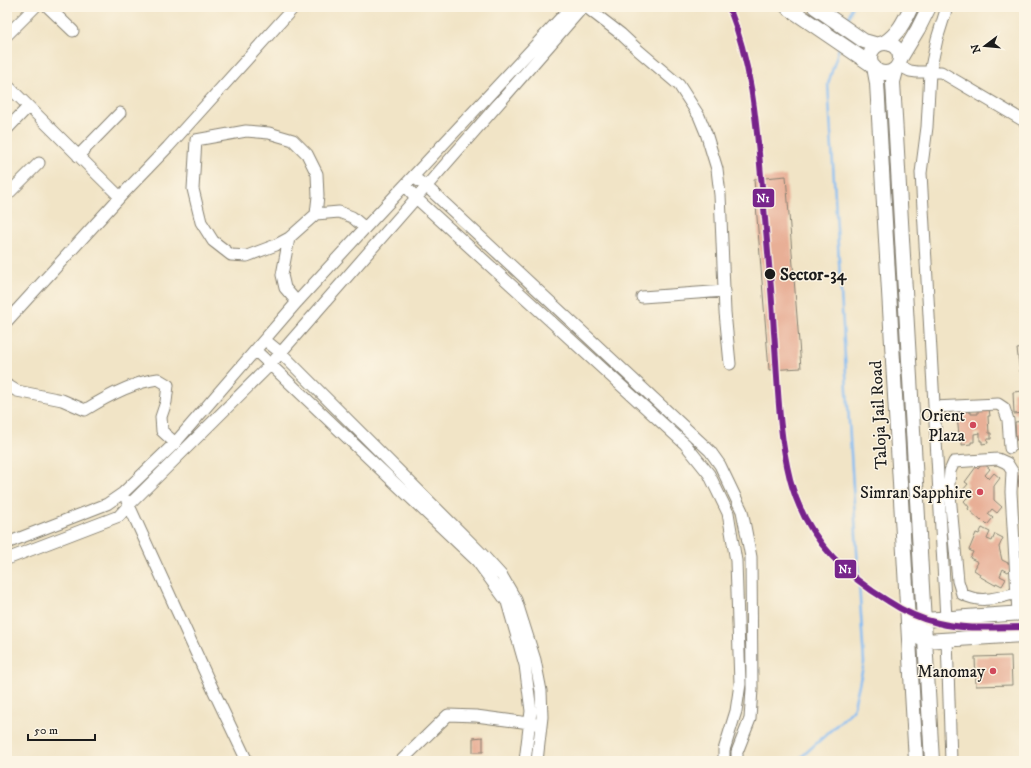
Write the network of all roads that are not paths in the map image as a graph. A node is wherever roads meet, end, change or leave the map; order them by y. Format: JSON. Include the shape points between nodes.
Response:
{"nodes":[{"id":1,"x":35,"y":7,"type":"edge"},
{"id":2,"x":48,"y":7,"type":"edge"},
{"id":3,"x":294,"y":7,"type":"edge"},
{"id":4,"x":571,"y":7,"type":"edge"},
{"id":5,"x":583,"y":7,"type":"edge"},
{"id":6,"x":586,"y":7,"type":"edge"},
{"id":7,"x":787,"y":7,"type":"edge"},
{"id":8,"x":815,"y":7,"type":"edge"},
{"id":9,"x":911,"y":7,"type":"edge"},
{"id":10,"x":929,"y":7,"type":"edge"},
{"id":11,"x":947,"y":7,"type":"edge"},
{"id":12,"x":73,"y":31,"type":"dead end"},
{"id":13,"x":7,"y":35,"type":"edge"},
{"id":14,"x":881,"y":44,"type":"junction"},
{"id":15,"x":898,"y":64,"type":"junction"},
{"id":16,"x":873,"y":66,"type":"junction"},
{"id":17,"x":930,"y":72,"type":"junction"},
{"id":18,"x":7,"y":86,"type":"edge"},
{"id":19,"x":28,"y":107,"type":"junction"},
{"id":20,"x":120,"y":113,"type":"dead end"},
{"id":21,"x":1024,"y":121,"type":"edge"},
{"id":22,"x":7,"y":129,"type":"edge"},
{"id":23,"x":78,"y":156,"type":"junction"},
{"id":24,"x":39,"y":163,"type":"dead end"},
{"id":25,"x":413,"y":177,"type":"junction"},
{"id":26,"x":405,"y":185,"type":"junction"},
{"id":27,"x":426,"y":186,"type":"junction"},
{"id":28,"x":7,"y":195,"type":"edge"},
{"id":29,"x":120,"y":197,"type":"junction"},
{"id":30,"x":416,"y":198,"type":"junction"},
{"id":31,"x":316,"y":214,"type":"junction"},
{"id":32,"x":364,"y":228,"type":"junction"},
{"id":33,"x":289,"y":238,"type":"junction"},
{"id":34,"x":725,"y":291,"type":"junction"},
{"id":35,"x":642,"y":297,"type":"dead end"},
{"id":36,"x":297,"y":302,"type":"junction"},
{"id":37,"x":7,"y":321,"type":"edge"},
{"id":38,"x":265,"y":340,"type":"junction"},
{"id":39,"x":256,"y":351,"type":"junction"},
{"id":40,"x":281,"y":353,"type":"junction"},
{"id":41,"x":730,"y":364,"type":"dead end"},
{"id":42,"x":270,"y":365,"type":"junction"},
{"id":43,"x":7,"y":385,"type":"edge"},
{"id":44,"x":934,"y":407,"type":"junction"},
{"id":45,"x":174,"y":443,"type":"junction"},
{"id":46,"x":1010,"y":448,"type":"dead end"},
{"id":47,"x":123,"y":493,"type":"junction"},
{"id":48,"x":129,"y":505,"type":"junction"},
{"id":49,"x":1018,"y":530,"type":"edge"},
{"id":50,"x":7,"y":543,"type":"edge"},
{"id":51,"x":7,"y":559,"type":"edge"},
{"id":52,"x":1017,"y":593,"type":"junction"},
{"id":53,"x":1021,"y":613,"type":"edge"},
{"id":54,"x":946,"y":618,"type":"junction"},
{"id":55,"x":924,"y":620,"type":"junction"},
{"id":56,"x":909,"y":632,"type":"junction"},
{"id":57,"x":1024,"y":635,"type":"edge"},
{"id":58,"x":947,"y":639,"type":"junction"},
{"id":59,"x":925,"y":641,"type":"junction"},
{"id":60,"x":530,"y":722,"type":"junction"},
{"id":61,"x":541,"y":725,"type":"junction"},
{"id":62,"x":247,"y":761,"type":"edge"},
{"id":63,"x":401,"y":761,"type":"edge"},
{"id":64,"x":525,"y":761,"type":"edge"},
{"id":65,"x":537,"y":761,"type":"edge"},
{"id":66,"x":724,"y":761,"type":"edge"},
{"id":67,"x":737,"y":761,"type":"edge"},
{"id":68,"x":916,"y":761,"type":"edge"},
{"id":69,"x":932,"y":761,"type":"edge"},
{"id":70,"x":951,"y":761,"type":"edge"}],
"edges":[{"from":1,"to":13,"type":"street"},
{"from":2,"to":12,"type":"street"},
{"from":3,"to":29,"type":"street"},
{"from":4,"to":25,"type":"street"},
{"from":5,"to":27,"type":"street"},
{"from":6,"to":34,"type":"street","via":[[621,34],[679,86],[699,116],[717,169]]},
{"from":7,"to":16,"type":"main road"},
{"from":8,"to":14,"type":"main road","via":[[864,41]]},
{"from":9,"to":14,"type":"main road","via":[[896,35]]},
{"from":10,"to":15,"type":"main road","name":"Taloja Jail Road"},
{"from":11,"to":17,"type":"street"},
{"from":14,"to":15,"type":"main road","via":[[897,48],[900,54]]},
{"from":14,"to":16,"type":"main road","via":[[871,53]]},
{"from":15,"to":16,"type":"main road","via":[[887,73]]},
{"from":15,"to":17,"type":"street","via":[[910,71]]},
{"from":15,"to":55,"type":"main road","name":"Taloja Jail Road","via":[[893,82]]},
{"from":16,"to":56,"type":"main road","name":"Taloja Jail Road","via":[[878,91]]},
{"from":17,"to":21,"type":"street","via":[[942,72]]},
{"from":17,"to":44,"type":"street","via":[[921,173]]},
{"from":18,"to":19,"type":"street"},
{"from":19,"to":22,"type":"street"},
{"from":19,"to":23,"type":"street"},
{"from":20,"to":23,"type":"street"},
{"from":23,"to":29,"type":"street"},
{"from":24,"to":28,"type":"street"},
{"from":25,"to":26,"type":"street"},
{"from":25,"to":27,"type":"street"},
{"from":26,"to":30,"type":"street"},
{"from":26,"to":32,"type":"street"},
{"from":27,"to":30,"type":"street"},
{"from":27,"to":67,"type":"street","via":[[710,451],[720,465],[742,511],[751,557],[752,689],[750,718],[737,752]]},
{"from":29,"to":37,"type":"street"},
{"from":30,"to":40,"type":"street"},
{"from":30,"to":66,"type":"street","via":[[685,444],[709,474],[728,513],[736,561],[740,684],[736,711],[724,750]]},
{"from":31,"to":32,"type":"street","via":[[339,212],[352,217]]},
{"from":31,"to":33,"type":"street"},
{"from":31,"to":33,"type":"street","via":[[317,174],[307,154],[293,140],[269,133],[246,131],[196,140],[193,189],[201,222],[213,241],[231,255],[247,256]]},
{"from":32,"to":36,"type":"street"},
{"from":33,"to":36,"type":"street","via":[[282,275],[285,288]]},
{"from":34,"to":35,"type":"street"},
{"from":34,"to":41,"type":"street"},
{"from":36,"to":38,"type":"street"},
{"from":38,"to":39,"type":"street"},
{"from":38,"to":40,"type":"street"},
{"from":39,"to":42,"type":"street"},
{"from":39,"to":45,"type":"street"},
{"from":40,"to":42,"type":"street"},
{"from":40,"to":61,"type":"street","via":[[502,576],[516,600],[535,660],[541,691]]},
{"from":42,"to":48,"type":"street"},
{"from":42,"to":60,"type":"street","via":[[477,561],[494,583],[507,602],[525,665]]},
{"from":43,"to":45,"type":"street","via":[[17,391],[62,400],[85,410],[146,380],[158,379],[168,385],[161,417],[162,431]]},
{"from":44,"to":46,"type":"street","via":[[998,404],[1004,408],[1008,420]]},
{"from":44,"to":54,"type":"street"},
{"from":45,"to":47,"type":"street"},
{"from":47,"to":48,"type":"street"},
{"from":47,"to":50,"type":"street","via":[[107,504]]},
{"from":48,"to":51,"type":"street","via":[[119,516]]},
{"from":48,"to":62,"type":"street"},
{"from":49,"to":52,"type":"street"},
{"from":49,"to":52,"type":"street","via":[[1011,492],[1012,472],[1007,463],[998,459],[954,462],[949,484],[958,581],[962,594],[987,600]]},
{"from":52,"to":53,"type":"street"},
{"from":53,"to":54,"type":"main road"},
{"from":54,"to":55,"type":"main road"},
{"from":55,"to":56,"type":"main road"},
{"from":55,"to":59,"type":"main road","name":"Taloja Jail Road"},
{"from":56,"to":59,"type":"main road"},
{"from":56,"to":68,"type":"main road","name":"Taloja Jail Road"},
{"from":57,"to":58,"type":"main road"},
{"from":58,"to":59,"type":"main road"},
{"from":58,"to":70,"type":"street"},
{"from":59,"to":69,"type":"main road","name":"Taloja Jail Road"},
{"from":60,"to":61,"type":"street"},
{"from":60,"to":63,"type":"street","via":[[448,715]]},
{"from":60,"to":64,"type":"street"},
{"from":61,"to":65,"type":"street"}]}
